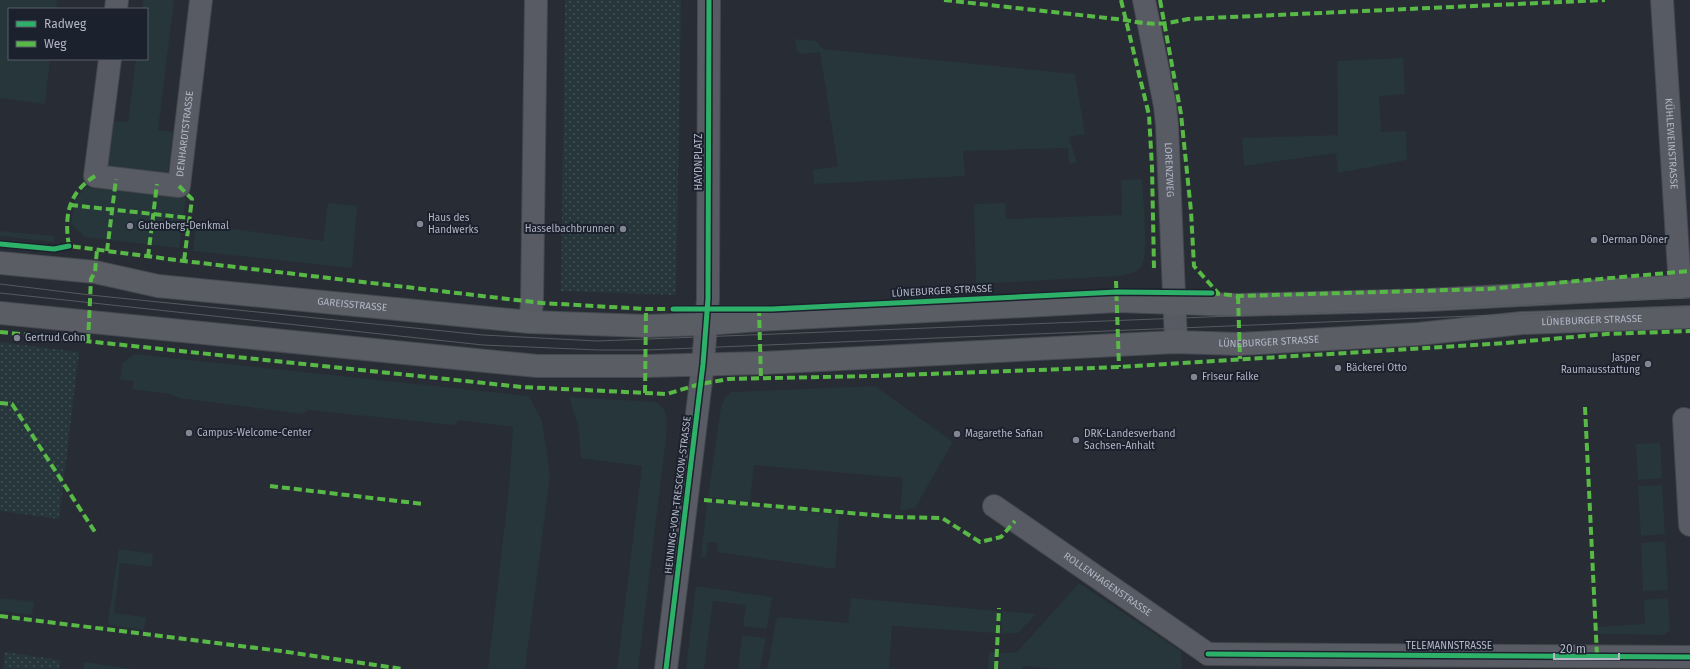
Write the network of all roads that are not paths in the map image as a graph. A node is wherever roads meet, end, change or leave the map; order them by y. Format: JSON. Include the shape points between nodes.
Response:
{"nodes":[{"id":1,"x":201,"y":0,"type":"edge"},
{"id":2,"x":536,"y":0,"type":"edge"},
{"id":3,"x":710,"y":0,"type":"edge"},
{"id":4,"x":1144,"y":0,"type":"edge"},
{"id":5,"x":1662,"y":0,"type":"edge"},
{"id":6,"x":110,"y":60,"type":"edge"},
{"id":7,"x":0,"y":263,"type":"edge"},
{"id":8,"x":1685,"y":286,"type":"edge"},
{"id":9,"x":1174,"y":303,"type":"junction"},
{"id":10,"x":0,"y":313,"type":"edge"},
{"id":11,"x":1690,"y":316,"type":"edge"},
{"id":12,"x":530,"y":322,"type":"junction"},
{"id":13,"x":706,"y":324,"type":"junction"},
{"id":14,"x":1176,"y":342,"type":"junction"},
{"id":15,"x":703,"y":364,"type":"junction"},
{"id":16,"x":1684,"y":419,"type":"dead end"},
{"id":17,"x":994,"y":506,"type":"dead end"},
{"id":18,"x":1690,"y":525,"type":"edge"},
{"id":19,"x":1690,"y":657,"type":"edge"},
{"id":20,"x":1208,"y":662,"type":"edge"},
{"id":21,"x":666,"y":669,"type":"edge"}],
"edges":[{"from":1,"to":6,"type":"street","name":"DENHARDTSTRASSE","via":[[179,186],[95,176]]},
{"from":2,"to":12,"type":"street"},
{"from":3,"to":13,"type":"street","name":"HAYDNPLATZ"},
{"from":4,"to":9,"type":"street","name":"LORENZWEG","via":[[1165,106]]},
{"from":5,"to":8,"type":"street","name":"KÜHLEWEINSTRASSE"},
{"from":7,"to":12,"type":"main road","name":"GAREISSTRASSE","via":[[95,272],[158,286]]},
{"from":8,"to":9,"type":"main road","name":"LÜNEBURGER STRASSE","via":[[1428,300],[1238,305]]},
{"from":9,"to":13,"type":"main road","name":"LÜNEBURGER STRASSE","via":[[1117,301]]},
{"from":9,"to":14,"type":"street","name":"LORENZWEG"},
{"from":10,"to":15,"type":"main road","via":[[537,366]]},
{"from":11,"to":14,"type":"main road","name":"LÜNEBURGER STRASSE","via":[[1522,323],[1418,334],[1239,344]]},
{"from":12,"to":13,"type":"main road","name":"GAREISSTRASSE","via":[[646,326]]},
{"from":13,"to":15,"type":"street","name":"HENNING-VON-TRESCKOW-STRASSE"},
{"from":14,"to":15,"type":"main road","name":"LÜNEBURGER STRASSE"},
{"from":15,"to":21,"type":"street","name":"HENNING-VON-TRESCKOW-STRASSE"},
{"from":16,"to":18,"type":"street"},
{"from":17,"to":20,"type":"street","name":"ROLLENHAGENSTRASSE"},
{"from":19,"to":20,"type":"street","name":"TELEMANNSTRASSE"}]}
